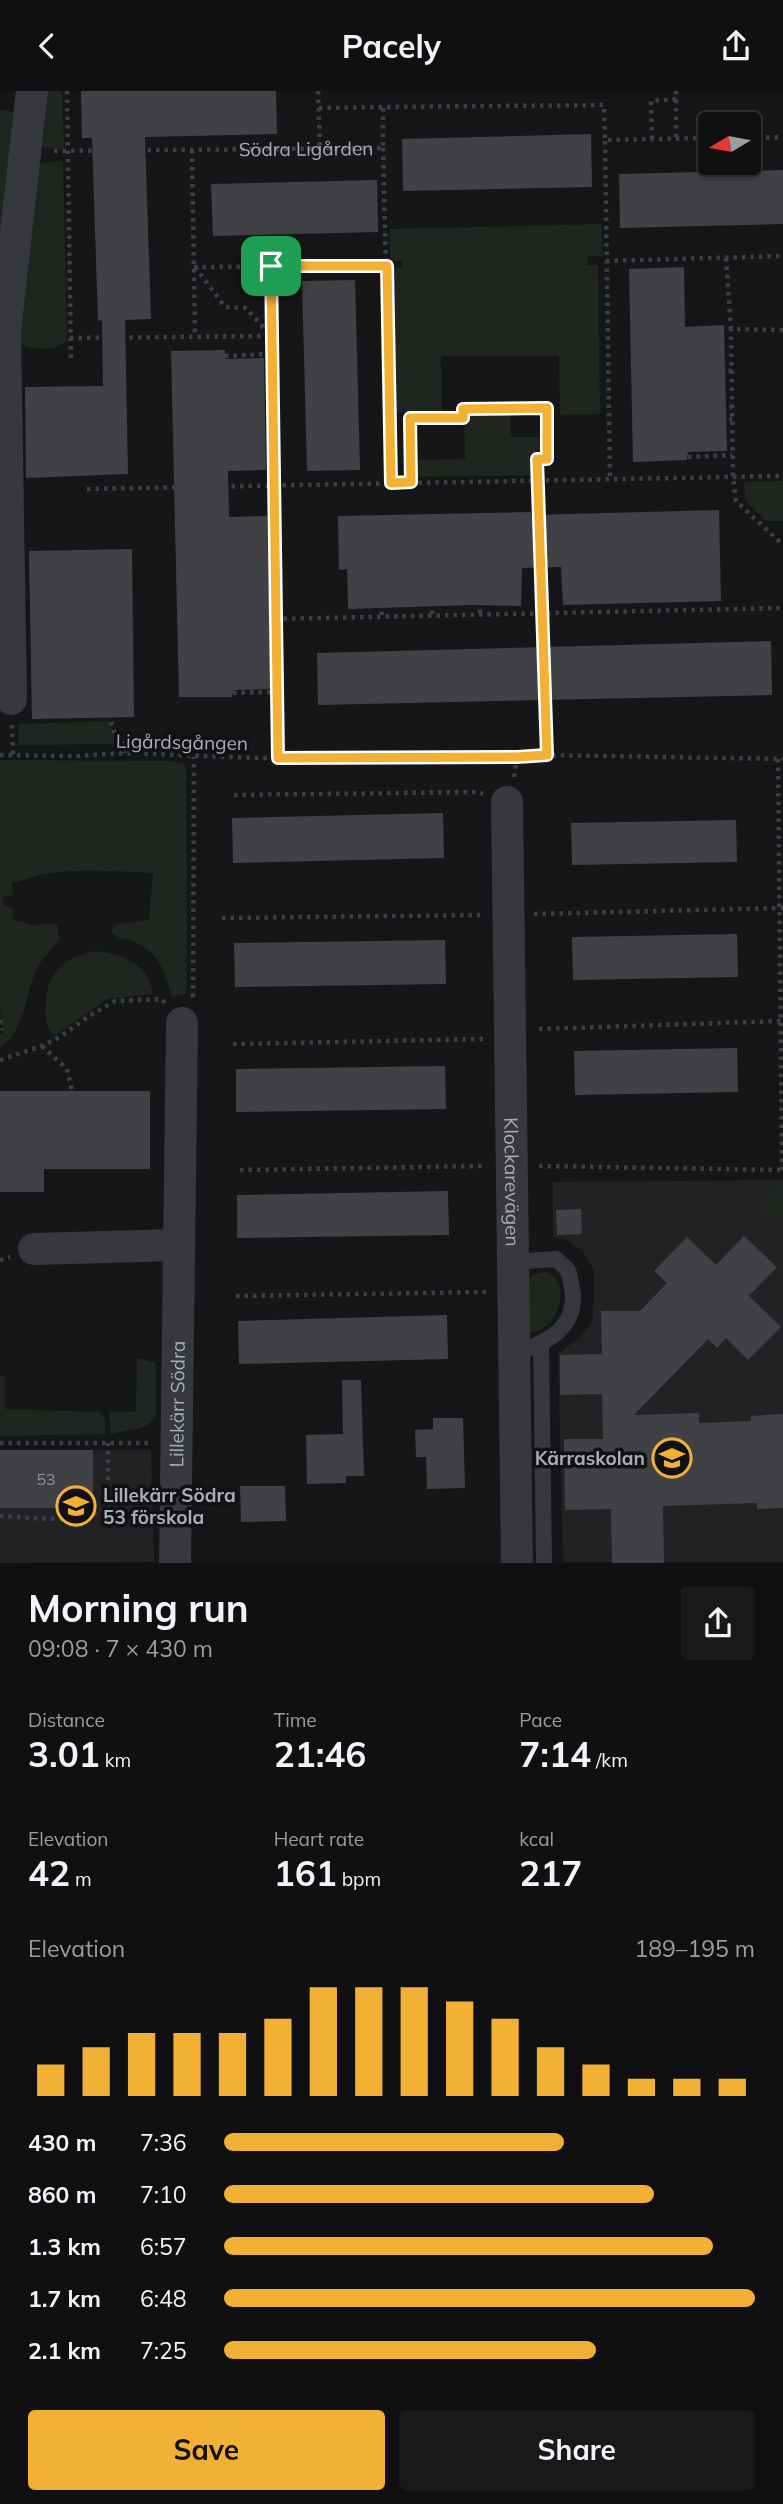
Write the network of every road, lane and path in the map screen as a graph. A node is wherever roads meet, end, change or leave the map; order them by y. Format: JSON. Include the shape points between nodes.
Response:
{"nodes":[{"id":1,"x":32,"y":91,"type":"edge"},
{"id":2,"x":67,"y":91,"type":"edge"},
{"id":3,"x":318,"y":91,"type":"edge"},
{"id":4,"x":676,"y":91,"type":"edge"},
{"id":5,"x":676,"y":99,"type":"junction"},
{"id":6,"x":383,"y":107,"type":"junction"},
{"id":7,"x":319,"y":108,"type":"junction"},
{"id":8,"x":783,"y":137,"type":"edge"},
{"id":9,"x":698,"y":138,"type":"edge"},
{"id":10,"x":761,"y":138,"type":"edge"},
{"id":11,"x":652,"y":139,"type":"junction"},
{"id":12,"x":676,"y":139,"type":"junction"},
{"id":13,"x":605,"y":140,"type":"junction"},
{"id":14,"x":383,"y":148,"type":"junction"},
{"id":15,"x":67,"y":149,"type":"junction"},
{"id":16,"x":320,"y":149,"type":"junction"},
{"id":17,"x":192,"y":150,"type":"junction"},
{"id":18,"x":45,"y":152,"type":"dead end"},
{"id":19,"x":783,"y":256,"type":"edge"},
{"id":20,"x":726,"y":258,"type":"junction"},
{"id":21,"x":606,"y":261,"type":"junction"},
{"id":22,"x":271,"y":266,"type":"junction"},
{"id":23,"x":387,"y":266,"type":"junction"},
{"id":24,"x":194,"y":267,"type":"junction"},
{"id":25,"x":731,"y":329,"type":"junction"},
{"id":26,"x":783,"y":330,"type":"edge"},
{"id":27,"x":195,"y":336,"type":"junction"},
{"id":28,"x":270,"y":336,"type":"junction"},
{"id":29,"x":70,"y":338,"type":"junction"},
{"id":30,"x":271,"y":353,"type":"junction"},
{"id":31,"x":225,"y":356,"type":"dead end"},
{"id":32,"x":71,"y":360,"type":"dead end"},
{"id":33,"x":686,"y":372,"type":"dead end"},
{"id":34,"x":732,"y":372,"type":"junction"},
{"id":35,"x":226,"y":394,"type":"dead end"},
{"id":36,"x":272,"y":394,"type":"junction"},
{"id":37,"x":272,"y":403,"type":"junction"},
{"id":38,"x":226,"y":404,"type":"dead end"},
{"id":39,"x":732,"y":407,"type":"junction"},
{"id":40,"x":687,"y":408,"type":"dead end"},
{"id":41,"x":687,"y":419,"type":"dead end"},
{"id":42,"x":732,"y":419,"type":"junction"},
{"id":43,"x":273,"y":442,"type":"junction"},
{"id":44,"x":228,"y":443,"type":"dead end"},
{"id":45,"x":732,"y":455,"type":"junction"},
{"id":46,"x":688,"y":457,"type":"dead end"},
{"id":47,"x":783,"y":476,"type":"edge"},
{"id":48,"x":733,"y":477,"type":"junction"},
{"id":49,"x":610,"y":479,"type":"junction"},
{"id":50,"x":538,"y":480,"type":"junction"},
{"id":51,"x":411,"y":482,"type":"junction"},
{"id":52,"x":391,"y":483,"type":"junction"},
{"id":53,"x":274,"y":485,"type":"junction"},
{"id":54,"x":87,"y":489,"type":"dead end"},
{"id":55,"x":783,"y":545,"type":"edge"},
{"id":56,"x":274,"y":549,"type":"junction"},
{"id":57,"x":229,"y":550,"type":"dead end"},
{"id":58,"x":274,"y":559,"type":"junction"},
{"id":59,"x":230,"y":561,"type":"dead end"},
{"id":60,"x":479,"y":567,"type":"dead end"},
{"id":61,"x":432,"y":568,"type":"dead end"},
{"id":62,"x":381,"y":569,"type":"dead end"},
{"id":63,"x":230,"y":599,"type":"dead end"},
{"id":64,"x":274,"y":599,"type":"junction"},
{"id":65,"x":783,"y":608,"type":"edge"},
{"id":66,"x":542,"y":614,"type":"junction"},
{"id":67,"x":480,"y":615,"type":"junction"},
{"id":68,"x":432,"y":616,"type":"junction"},
{"id":69,"x":382,"y":617,"type":"junction"},
{"id":70,"x":275,"y":619,"type":"junction"},
{"id":71,"x":276,"y":692,"type":"junction"},
{"id":72,"x":233,"y":693,"type":"dead end"},
{"id":73,"x":11,"y":699,"type":"dead end"},
{"id":74,"x":94,"y":705,"type":"dead end"},
{"id":75,"x":125,"y":753,"type":"junction"},
{"id":76,"x":0,"y":755,"type":"edge"},
{"id":77,"x":547,"y":755,"type":"junction"},
{"id":78,"x":194,"y":757,"type":"junction"},
{"id":79,"x":278,"y":758,"type":"junction"},
{"id":80,"x":780,"y":759,"type":"edge"},
{"id":81,"x":781,"y":793,"type":"edge"},
{"id":82,"x":234,"y":795,"type":"dead end"},
{"id":83,"x":507,"y":802,"type":"joint"},
{"id":84,"x":782,"y":908,"type":"edge"},
{"id":85,"x":508,"y":914,"type":"junction"},
{"id":86,"x":222,"y":918,"type":"dead end"},
{"id":87,"x":0,"y":1020,"type":"edge"},
{"id":88,"x":782,"y":1021,"type":"edge"},
{"id":89,"x":182,"y":1023,"type":"junction"},
{"id":90,"x":2,"y":1030,"type":"dead end"},
{"id":91,"x":510,"y":1034,"type":"junction"},
{"id":92,"x":233,"y":1044,"type":"dead end"},
{"id":93,"x":43,"y":1046,"type":"junction"},
{"id":94,"x":0,"y":1060,"type":"edge"},
{"id":95,"x":72,"y":1091,"type":"dead end"},
{"id":96,"x":511,"y":1166,"type":"junction"},
{"id":97,"x":240,"y":1170,"type":"dead end"},
{"id":98,"x":782,"y":1170,"type":"edge"},
{"id":99,"x":178,"y":1244,"type":"junction"},
{"id":100,"x":34,"y":1249,"type":"dead end"},
{"id":101,"x":513,"y":1277,"type":"junction"},
{"id":102,"x":236,"y":1296,"type":"dead end"},
{"id":103,"x":527,"y":1349,"type":"junction"},
{"id":104,"x":0,"y":1443,"type":"edge"},
{"id":105,"x":108,"y":1443,"type":"junction"},
{"id":106,"x":176,"y":1443,"type":"junction"},
{"id":107,"x":0,"y":1516,"type":"edge"},
{"id":108,"x":175,"y":1563,"type":"edge"},
{"id":109,"x":517,"y":1563,"type":"edge"},
{"id":110,"x":544,"y":1563,"type":"edge"}],
"edges":[{"from":1,"to":73,"type":"street","via":[[5,331]]},
{"from":2,"to":15,"type":"path"},
{"from":3,"to":7,"type":"path"},
{"from":4,"to":5,"type":"path"},
{"from":5,"to":11,"type":"path","via":[[651,101]]},
{"from":5,"to":12,"type":"path"},
{"from":6,"to":7,"type":"path"},
{"from":6,"to":13,"type":"path","via":[[604,105]]},
{"from":6,"to":14,"type":"path","name":"Södra Ligården"},
{"from":7,"to":16,"type":"path"},
{"from":8,"to":10,"type":"path"},
{"from":9,"to":12,"type":"path"},
{"from":11,"to":12,"type":"path"},
{"from":11,"to":13,"type":"path"},
{"from":13,"to":21,"type":"path"},
{"from":14,"to":16,"type":"path","name":"Södra Ligården"},
{"from":14,"to":23,"type":"path"},
{"from":15,"to":17,"type":"path","name":"Södra Ligården"},
{"from":15,"to":18,"type":"path","name":"Södra Ligården"},
{"from":15,"to":29,"type":"path"},
{"from":16,"to":17,"type":"path","name":"Södra Ligården"},
{"from":17,"to":24,"type":"path"},
{"from":19,"to":20,"type":"path"},
{"from":20,"to":21,"type":"path"},
{"from":20,"to":25,"type":"path"},
{"from":21,"to":49,"type":"path"},
{"from":22,"to":23,"type":"path"},
{"from":22,"to":24,"type":"path"},
{"from":22,"to":28,"type":"path"},
{"from":23,"to":52,"type":"path"},
{"from":24,"to":27,"type":"path"},
{"from":24,"to":28,"type":"path","via":[[225,307],[246,308]]},
{"from":25,"to":26,"type":"path"},
{"from":25,"to":34,"type":"path"},
{"from":27,"to":28,"type":"path"},
{"from":27,"to":29,"type":"path"},
{"from":28,"to":30,"type":"path"},
{"from":29,"to":32,"type":"path"},
{"from":30,"to":31,"type":"path"},
{"from":30,"to":36,"type":"path"},
{"from":33,"to":34,"type":"path"},
{"from":34,"to":39,"type":"path"},
{"from":35,"to":36,"type":"path"},
{"from":36,"to":37,"type":"path"},
{"from":37,"to":38,"type":"path"},
{"from":37,"to":43,"type":"path"},
{"from":39,"to":40,"type":"path"},
{"from":39,"to":42,"type":"path"},
{"from":41,"to":42,"type":"path"},
{"from":42,"to":45,"type":"path"},
{"from":43,"to":44,"type":"path"},
{"from":43,"to":53,"type":"path"},
{"from":45,"to":46,"type":"path"},
{"from":45,"to":48,"type":"path"},
{"from":47,"to":48,"type":"path"},
{"from":48,"to":49,"type":"path"},
{"from":48,"to":55,"type":"path","via":[[736,501]]},
{"from":49,"to":50,"type":"path"},
{"from":50,"to":51,"type":"path"},
{"from":50,"to":51,"type":"path","via":[[537,459],[547,459],[547,408],[463,409],[463,418],[410,418]]},
{"from":50,"to":66,"type":"path"},
{"from":51,"to":52,"type":"path"},
{"from":52,"to":53,"type":"path"},
{"from":53,"to":54,"type":"path"},
{"from":53,"to":56,"type":"path"},
{"from":56,"to":57,"type":"path"},
{"from":56,"to":58,"type":"path"},
{"from":58,"to":59,"type":"path"},
{"from":58,"to":64,"type":"path"},
{"from":60,"to":67,"type":"path"},
{"from":61,"to":68,"type":"path"},
{"from":62,"to":69,"type":"path"},
{"from":63,"to":64,"type":"path"},
{"from":64,"to":70,"type":"path"},
{"from":65,"to":66,"type":"path"},
{"from":66,"to":67,"type":"path"},
{"from":66,"to":77,"type":"path"},
{"from":67,"to":68,"type":"path"},
{"from":68,"to":69,"type":"path"},
{"from":69,"to":70,"type":"path"},
{"from":70,"to":71,"type":"path"},
{"from":71,"to":72,"type":"path"},
{"from":71,"to":79,"type":"path"},
{"from":74,"to":75,"type":"path","via":[[107,712],[116,736],[124,739]]},
{"from":75,"to":76,"type":"path","name":"Ligårdsgången"},
{"from":75,"to":78,"type":"path","name":"Ligårdsgången"},
{"from":77,"to":79,"type":"path","name":"Ligårdsgången"},
{"from":77,"to":80,"type":"path","name":"Ligårdsgången"},
{"from":78,"to":79,"type":"path","name":"Ligårdsgången"},
{"from":78,"to":89,"type":"path","via":[[193,1001]]},
{"from":80,"to":81,"type":"path"},
{"from":81,"to":84,"type":"path"},
{"from":82,"to":83,"type":"path","via":[[478,792]]},
{"from":83,"to":85,"type":"street","name":"Klockarevägen"},
{"from":84,"to":85,"type":"path"},
{"from":84,"to":88,"type":"path"},
{"from":85,"to":86,"type":"path"},
{"from":85,"to":91,"type":"street","name":"Klockarevägen"},
{"from":87,"to":90,"type":"path"},
{"from":88,"to":91,"type":"path"},
{"from":88,"to":98,"type":"path"},
{"from":89,"to":93,"type":"path","via":[[162,999],[115,1001]]},
{"from":89,"to":99,"type":"street","name":"Lillekärr Södra"},
{"from":91,"to":92,"type":"path"},
{"from":91,"to":96,"type":"street","name":"Klockarevägen"},
{"from":93,"to":94,"type":"path"},
{"from":93,"to":95,"type":"path","via":[[67,1069]]},
{"from":96,"to":97,"type":"path"},
{"from":96,"to":98,"type":"path"},
{"from":96,"to":101,"type":"street","name":"Klockarevägen"},
{"from":99,"to":100,"type":"street"},
{"from":99,"to":106,"type":"street","name":"Lillekärr Södra"},
{"from":101,"to":102,"type":"path"},
{"from":101,"to":103,"type":"street","name":"Klockarevägen"},
{"from":101,"to":103,"type":"lane","via":[[556,1259],[568,1270],[573,1298],[569,1317],[557,1335]]},
{"from":103,"to":109,"type":"street","name":"Klockarevägen"},
{"from":103,"to":110,"type":"lane"},
{"from":104,"to":105,"type":"path"},
{"from":105,"to":106,"type":"path"},
{"from":105,"to":107,"type":"path","via":[[108,1505],[103,1511],[82,1517]]},
{"from":106,"to":108,"type":"street","name":"Lillekärr Södra"}]}
